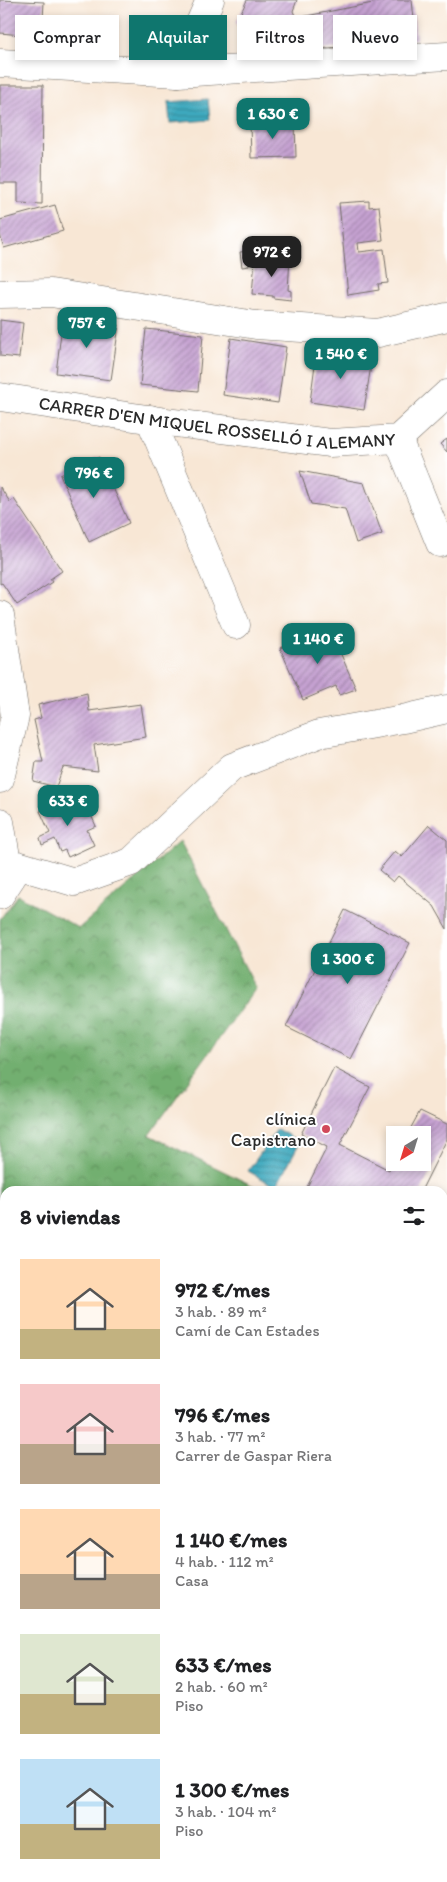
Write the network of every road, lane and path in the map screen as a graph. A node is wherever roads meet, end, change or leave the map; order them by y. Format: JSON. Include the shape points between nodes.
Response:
{"nodes":[{"id":1,"x":210,"y":0,"type":"edge"},
{"id":2,"x":447,"y":56,"type":"edge"},
{"id":3,"x":0,"y":63,"type":"edge"},
{"id":4,"x":178,"y":73,"type":"junction"},
{"id":5,"x":0,"y":294,"type":"edge"},
{"id":6,"x":447,"y":317,"type":"edge"},
{"id":7,"x":447,"y":394,"type":"edge"},
{"id":8,"x":0,"y":397,"type":"edge"},
{"id":9,"x":150,"y":419,"type":"junction"},
{"id":10,"x":398,"y":438,"type":"junction"},
{"id":11,"x":440,"y":543,"type":"dead end"},
{"id":12,"x":0,"y":615,"type":"edge"},
{"id":13,"x":236,"y":624,"type":"dead end"},
{"id":14,"x":446,"y":709,"type":"edge"},
{"id":15,"x":0,"y":779,"type":"edge"},
{"id":16,"x":0,"y":822,"type":"edge"},
{"id":17,"x":20,"y":866,"type":"junction"},
{"id":18,"x":0,"y":895,"type":"edge"}],
"edges":[{"from":1,"to":4,"type":"street"},
{"from":2,"to":4,"type":"street"},
{"from":3,"to":4,"type":"street"},
{"from":5,"to":6,"type":"street","via":[[51,293],[256,325],[378,333]]},
{"from":7,"to":10,"type":"street","name":"CARRER D'EN MIQUEL ROSSELLÓ I ALEMANY"},
{"from":8,"to":9,"type":"street","name":"CARRER D'EN MIQUEL ROSSELLÓ I ALEMANY"},
{"from":9,"to":10,"type":"street","name":"CARRER D'EN MIQUEL ROSSELLÓ I ALEMANY","via":[[330,443]]},
{"from":9,"to":13,"type":"street"},
{"from":10,"to":11,"type":"street"},
{"from":12,"to":15,"type":"street","via":[[15,716]]},
{"from":14,"to":17,"type":"street","via":[[319,734],[232,767],[131,862],[74,882]]},
{"from":16,"to":17,"type":"street","via":[[7,862]]},
{"from":17,"to":18,"type":"street"}]}
